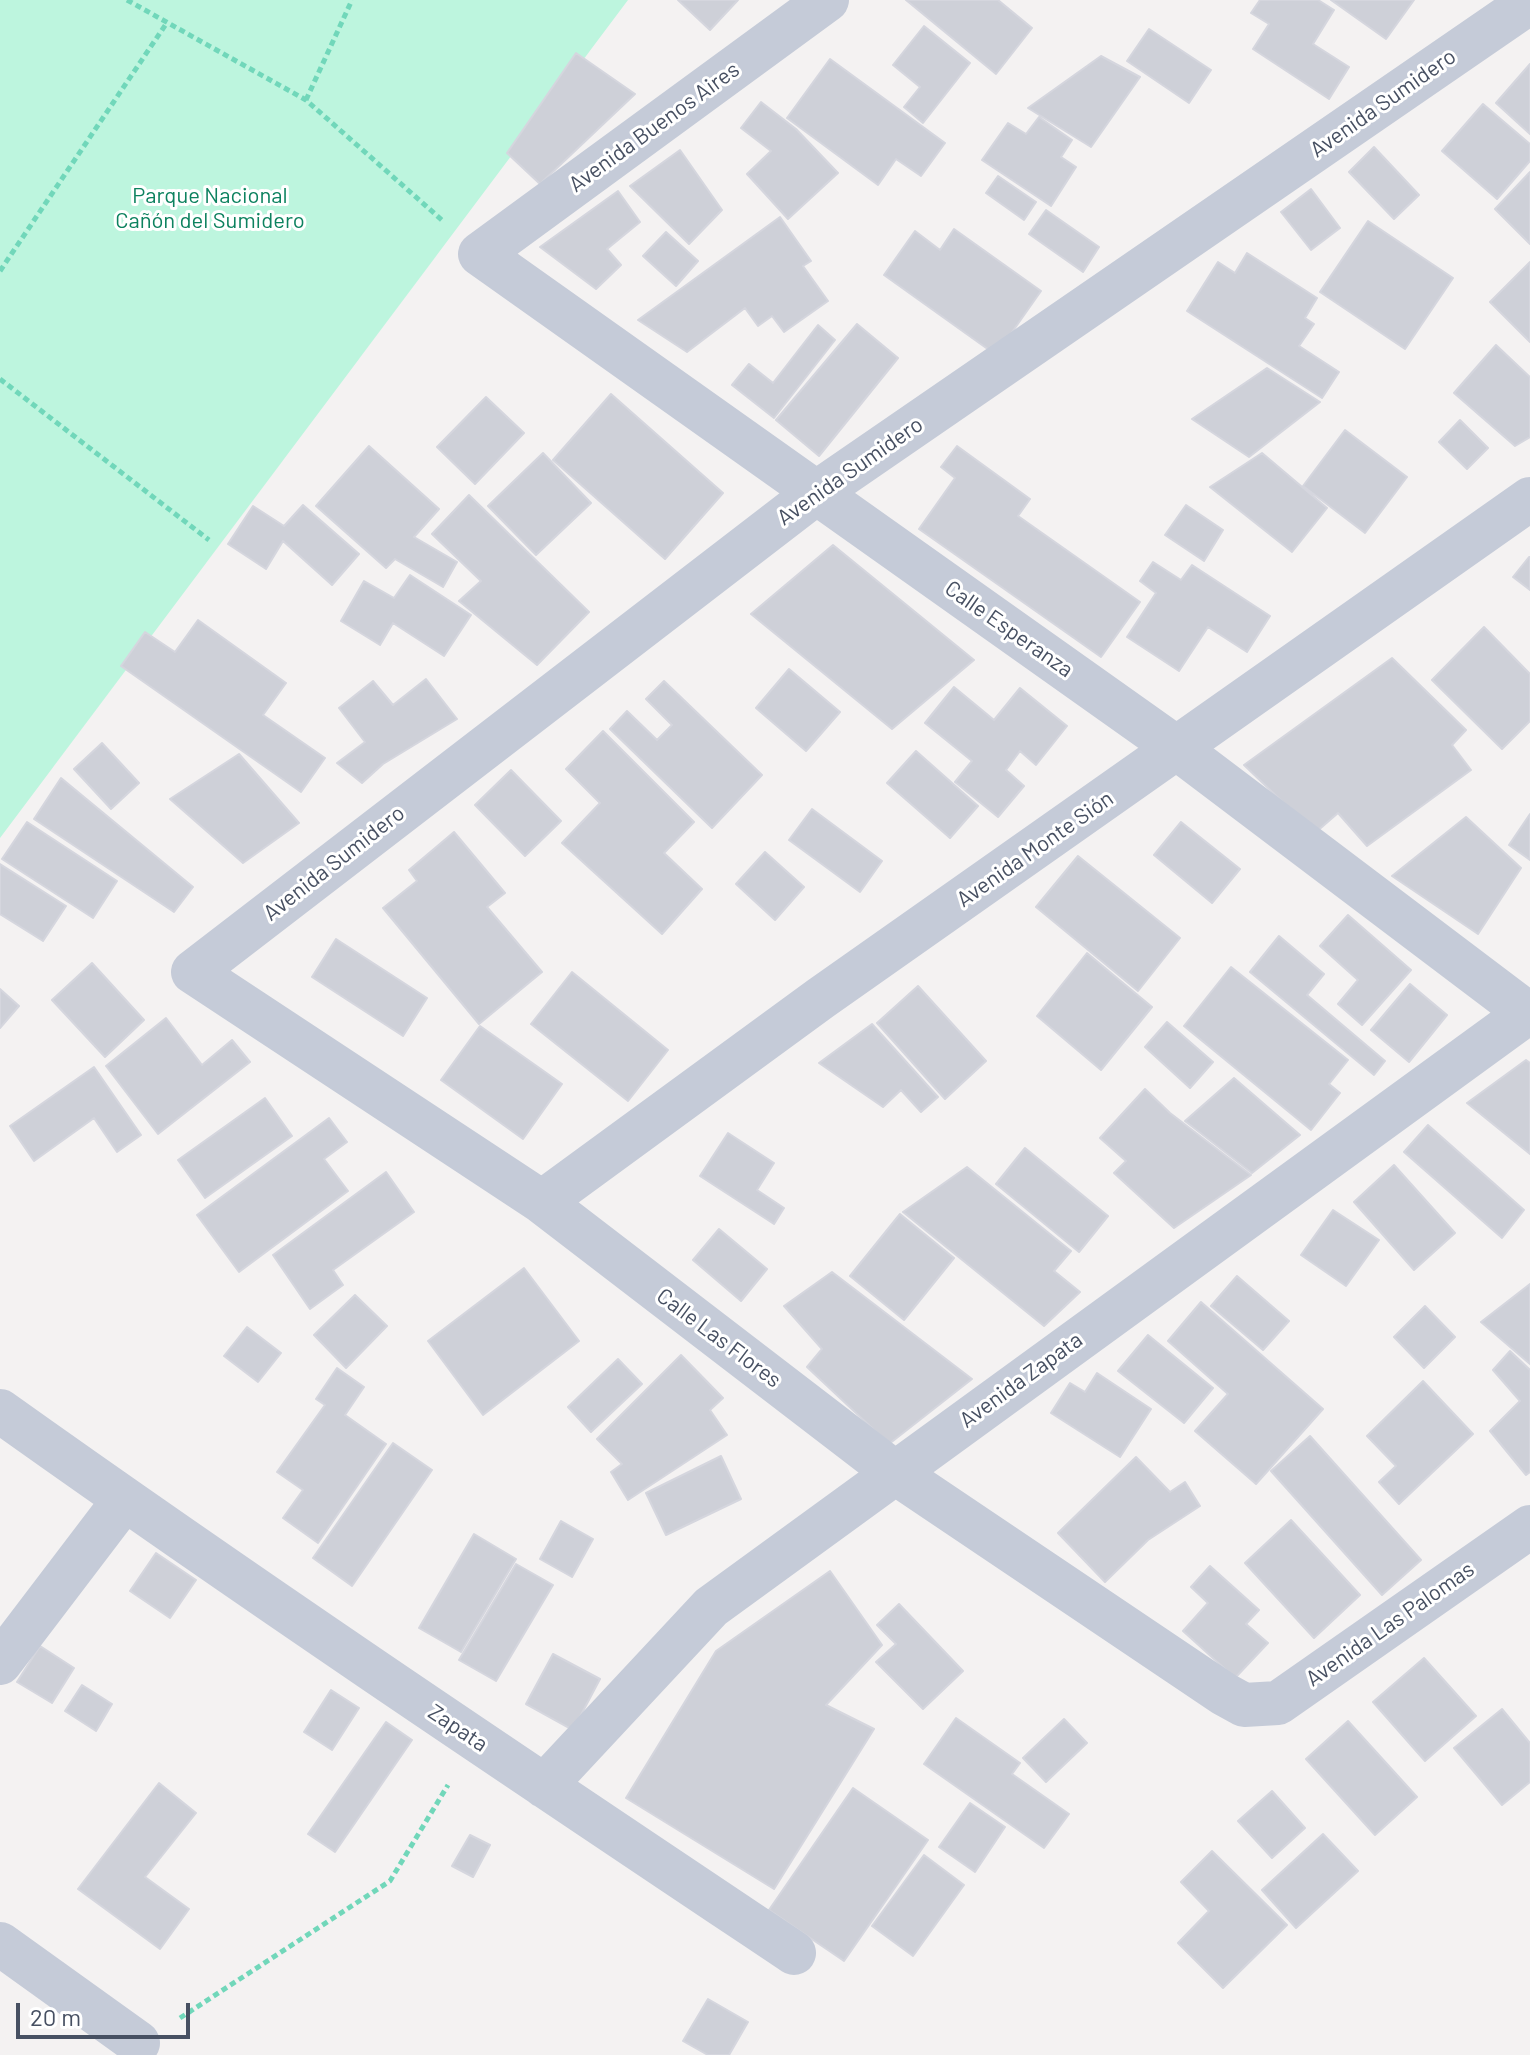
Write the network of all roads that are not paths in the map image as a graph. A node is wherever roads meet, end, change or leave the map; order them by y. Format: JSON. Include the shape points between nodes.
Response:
{"nodes":[{"id":1,"x":827,"y":0,"type":"edge"},
{"id":2,"x":1530,"y":2,"type":"edge"},
{"id":3,"x":480,"y":254,"type":"joint"},
{"id":4,"x":816,"y":493,"type":"junction"},
{"id":5,"x":1530,"y":499,"type":"edge"},
{"id":6,"x":1178,"y":749,"type":"junction"},
{"id":7,"x":193,"y":972,"type":"joint"},
{"id":8,"x":1529,"y":1013,"type":"edge"},
{"id":9,"x":542,"y":1202,"type":"junction"},
{"id":10,"x":0,"y":1411,"type":"edge"},
{"id":11,"x":894,"y":1472,"type":"junction"},
{"id":12,"x":124,"y":1500,"type":"junction"},
{"id":13,"x":1530,"y":1527,"type":"edge"},
{"id":14,"x":0,"y":1663,"type":"edge"},
{"id":15,"x":1244,"y":1705,"type":"joint"},
{"id":16,"x":544,"y":1786,"type":"junction"},
{"id":17,"x":0,"y":1944,"type":"edge"},
{"id":18,"x":794,"y":1953,"type":"dead end"},
{"id":19,"x":138,"y":2043,"type":"road end"}],
"edges":[{"from":1,"to":3,"type":"street","name":"Avenida Buenos Aires"},
{"from":2,"to":4,"type":"street","name":"Avenida Sumidero"},
{"from":3,"to":4,"type":"street","name":"Calle Esperanza"},
{"from":4,"to":6,"type":"street","name":"Calle Esperanza"},
{"from":4,"to":7,"type":"street","name":"Avenida Sumidero"},
{"from":5,"to":6,"type":"street","name":"Avenida Monte Sión"},
{"from":6,"to":8,"type":"street","name":"Calle Esperanza"},
{"from":6,"to":9,"type":"street","name":"Avenida Monte Sión","via":[[821,998]]},
{"from":7,"to":9,"type":"street","name":"Calle Las Flores"},
{"from":8,"to":11,"type":"street","name":"Avenida Zapata"},
{"from":9,"to":11,"type":"street","name":"Calle Las Flores"},
{"from":10,"to":12,"type":"street","name":"Zapata"},
{"from":11,"to":15,"type":"street","name":"Calle Las Flores"},
{"from":11,"to":16,"type":"street","name":"Avenida Zapata","via":[[711,1607]]},
{"from":12,"to":14,"type":"street"},
{"from":12,"to":16,"type":"street","name":"Zapata"},
{"from":13,"to":15,"type":"street","name":"Avenida Las Palomas","via":[[1278,1703]]},
{"from":16,"to":18,"type":"street","name":"Zapata"},
{"from":17,"to":19,"type":"street"}]}
